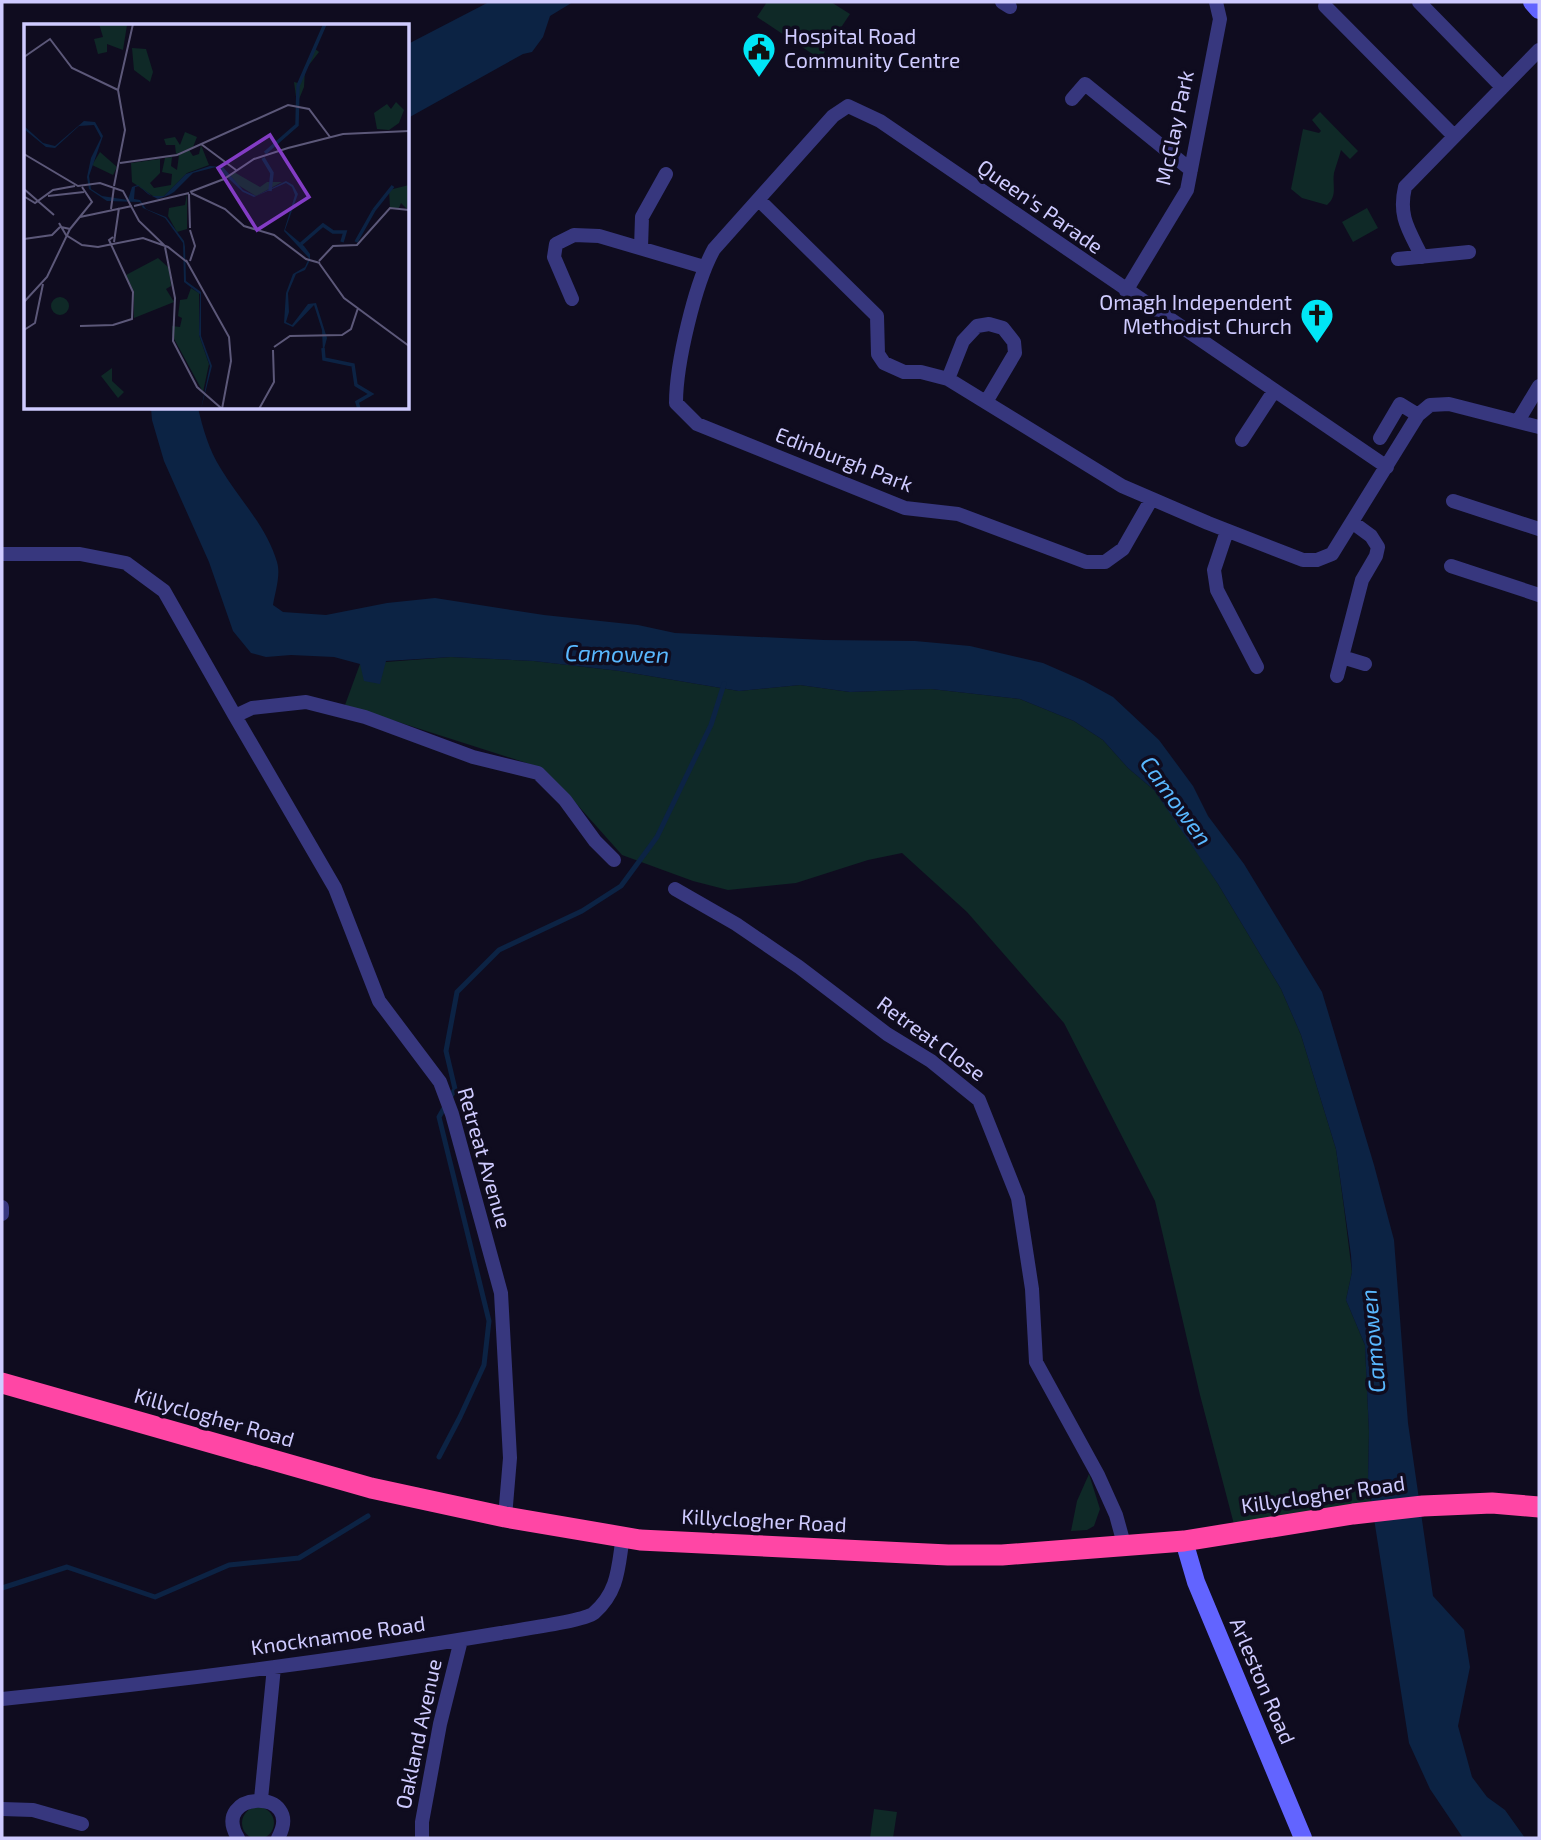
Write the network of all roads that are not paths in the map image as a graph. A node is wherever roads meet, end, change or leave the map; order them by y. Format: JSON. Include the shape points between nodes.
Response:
{"nodes":[{"id":1,"x":1216,"y":2,"type":"edge"},
{"id":2,"x":1419,"y":2,"type":"edge"},
{"id":3,"x":1532,"y":2,"type":"edge"},
{"id":4,"x":1325,"y":6,"type":"dead end"},
{"id":5,"x":1539,"y":10,"type":"edge"},
{"id":6,"x":1539,"y":50,"type":"edge"},
{"id":7,"x":1503,"y":87,"type":"junction"},
{"id":8,"x":1072,"y":99,"type":"dead end"},
{"id":9,"x":1454,"y":136,"type":"junction"},
{"id":10,"x":1191,"y":170,"type":"junction"},
{"id":11,"x":666,"y":174,"type":"dead end"},
{"id":12,"x":759,"y":200,"type":"junction"},
{"id":13,"x":641,"y":248,"type":"junction"},
{"id":14,"x":1469,"y":252,"type":"dead end"},
{"id":15,"x":1422,"y":257,"type":"junction"},
{"id":16,"x":1398,"y":259,"type":"dead end"},
{"id":17,"x":704,"y":267,"type":"junction"},
{"id":18,"x":1125,"y":291,"type":"junction"},
{"id":19,"x":572,"y":299,"type":"dead end"},
{"id":20,"x":948,"y":379,"type":"junction"},
{"id":21,"x":1539,"y":386,"type":"edge"},
{"id":22,"x":1274,"y":391,"type":"junction"},
{"id":23,"x":986,"y":402,"type":"junction"},
{"id":24,"x":1418,"y":415,"type":"junction"},
{"id":25,"x":1518,"y":421,"type":"junction"},
{"id":26,"x":1539,"y":427,"type":"edge"},
{"id":27,"x":1380,"y":438,"type":"dead end"},
{"id":28,"x":1242,"y":440,"type":"dead end"},
{"id":29,"x":1387,"y":467,"type":"junction"},
{"id":30,"x":1152,"y":500,"type":"junction"},
{"id":31,"x":1453,"y":501,"type":"dead end"},
{"id":32,"x":1352,"y":522,"type":"junction"},
{"id":33,"x":1539,"y":529,"type":"edge"},
{"id":34,"x":1227,"y":531,"type":"junction"},
{"id":35,"x":2,"y":554,"type":"edge"},
{"id":36,"x":1451,"y":566,"type":"dead end"},
{"id":37,"x":1539,"y":595,"type":"edge"},
{"id":38,"x":1342,"y":657,"type":"junction"},
{"id":39,"x":1365,"y":664,"type":"dead end"},
{"id":40,"x":1257,"y":667,"type":"dead end"},
{"id":41,"x":1337,"y":676,"type":"dead end"},
{"id":42,"x":234,"y":716,"type":"junction"},
{"id":43,"x":614,"y":860,"type":"dead end"},
{"id":44,"x":676,"y":889,"type":"dead end"},
{"id":45,"x":2,"y":1207,"type":"edge"},
{"id":46,"x":2,"y":1214,"type":"edge"},
{"id":47,"x":2,"y":1382,"type":"edge"},
{"id":48,"x":1539,"y":1507,"type":"edge"},
{"id":49,"x":505,"y":1517,"type":"junction"},
{"id":50,"x":624,"y":1536,"type":"junction"},
{"id":51,"x":1184,"y":1541,"type":"junction"},
{"id":52,"x":1124,"y":1544,"type":"junction"},
{"id":53,"x":461,"y":1640,"type":"junction"},
{"id":54,"x":274,"y":1667,"type":"junction"},
{"id":55,"x":2,"y":1699,"type":"edge"},
{"id":56,"x":261,"y":1799,"type":"junction"},
{"id":57,"x":2,"y":1809,"type":"edge"},
{"id":58,"x":82,"y":1824,"type":"dead end"},
{"id":59,"x":238,"y":1838,"type":"edge"},
{"id":60,"x":278,"y":1838,"type":"edge"},
{"id":61,"x":422,"y":1838,"type":"edge"},
{"id":62,"x":1303,"y":1838,"type":"edge"}],
"edges":[{"from":1,"to":10,"type":"street","name":"McClay Park","via":[[1220,19]]},
{"from":2,"to":7,"type":"street"},
{"from":3,"to":5,"type":"street"},
{"from":4,"to":9,"type":"street"},
{"from":6,"to":7,"type":"street"},
{"from":7,"to":9,"type":"street"},
{"from":8,"to":10,"type":"street","via":[[1085,84]]},
{"from":9,"to":15,"type":"street","via":[[1405,187],[1401,204],[1405,221]]},
{"from":10,"to":18,"type":"street","name":"McClay Park","via":[[1186,190]]},
{"from":11,"to":13,"type":"street","via":[[642,217]]},
{"from":12,"to":17,"type":"street","name":"Queen's Parade","via":[[714,249]]},
{"from":12,"to":18,"type":"street","name":"Queen's Parade","via":[[833,116],[848,106],[880,121]]},
{"from":12,"to":20,"type":"street","via":[[877,316],[878,354],[884,363],[904,372]]},
{"from":13,"to":17,"type":"street"},
{"from":13,"to":19,"type":"street","via":[[599,236],[574,235],[556,244],[554,257]]},
{"from":14,"to":15,"type":"street"},
{"from":15,"to":16,"type":"street"},
{"from":17,"to":30,"type":"street","name":"Edinburgh Park","via":[[676,377],[676,403],[698,424],[905,508],[958,514],[1086,562],[1105,562],[1123,549]]},
{"from":18,"to":22,"type":"street","name":"Queen's Parade"},
{"from":20,"to":23,"type":"street"},
{"from":20,"to":23,"type":"street","via":[[963,341],[977,326],[1003,328],[1014,342],[1015,353]]},
{"from":21,"to":25,"type":"street"},
{"from":22,"to":28,"type":"street"},
{"from":22,"to":29,"type":"street","name":"Queen's Parade"},
{"from":23,"to":30,"type":"street"},
{"from":24,"to":25,"type":"street","via":[[1430,405],[1450,404]]},
{"from":24,"to":27,"type":"street","via":[[1400,404]]},
{"from":24,"to":29,"type":"street"},
{"from":25,"to":26,"type":"street"},
{"from":29,"to":32,"type":"street"},
{"from":30,"to":34,"type":"street"},
{"from":31,"to":33,"type":"street"},
{"from":32,"to":34,"type":"street","via":[[1332,554],[1317,561]]},
{"from":32,"to":38,"type":"street","via":[[1378,547],[1362,580]]},
{"from":34,"to":40,"type":"street","via":[[1214,570],[1216,590]]},
{"from":35,"to":42,"type":"street","name":"Retreat Avenue","via":[[80,554],[127,563],[164,591]]},
{"from":36,"to":37,"type":"street"},
{"from":38,"to":39,"type":"street"},
{"from":38,"to":41,"type":"street"},
{"from":42,"to":43,"type":"street","via":[[252,708],[306,702],[365,717],[473,757],[538,773]]},
{"from":42,"to":49,"type":"street","name":"Retreat Avenue","via":[[335,888],[379,1001],[440,1082],[452,1114],[501,1293],[510,1458]]},
{"from":44,"to":52,"type":"street","name":"Retreat Close","via":[[799,967],[979,1100],[1018,1198],[1032,1289],[1035,1363],[1098,1475]]},
{"from":45,"to":46,"type":"street"},
{"from":47,"to":49,"type":"highway","name":"Killyclogher Road","via":[[371,1488]]},
{"from":48,"to":51,"type":"highway","name":"Killyclogher Road","via":[[1492,1503],[1423,1506]]},
{"from":49,"to":50,"type":"highway","name":"Killyclogher Road"},
{"from":50,"to":52,"type":"highway","name":"Killyclogher Road","via":[[948,1556]]},
{"from":50,"to":53,"type":"street","name":"Knocknamoe Road","via":[[614,1589],[592,1615]]},
{"from":51,"to":52,"type":"highway","name":"Killyclogher Road"},
{"from":51,"to":62,"type":"street","name":"Arleston Road","via":[[1196,1583]]},
{"from":53,"to":54,"type":"street","name":"Knocknamoe Road"},
{"from":53,"to":61,"type":"street","name":"Oakland Avenue","via":[[440,1724]]},
{"from":54,"to":55,"type":"street","name":"Knocknamoe Road"},
{"from":54,"to":56,"type":"street"},
{"from":56,"to":59,"type":"street","via":[[251,1800],[236,1812],[233,1822]]},
{"from":56,"to":60,"type":"street","via":[[281,1813]]},
{"from":57,"to":58,"type":"street","via":[[33,1810]]}]}
